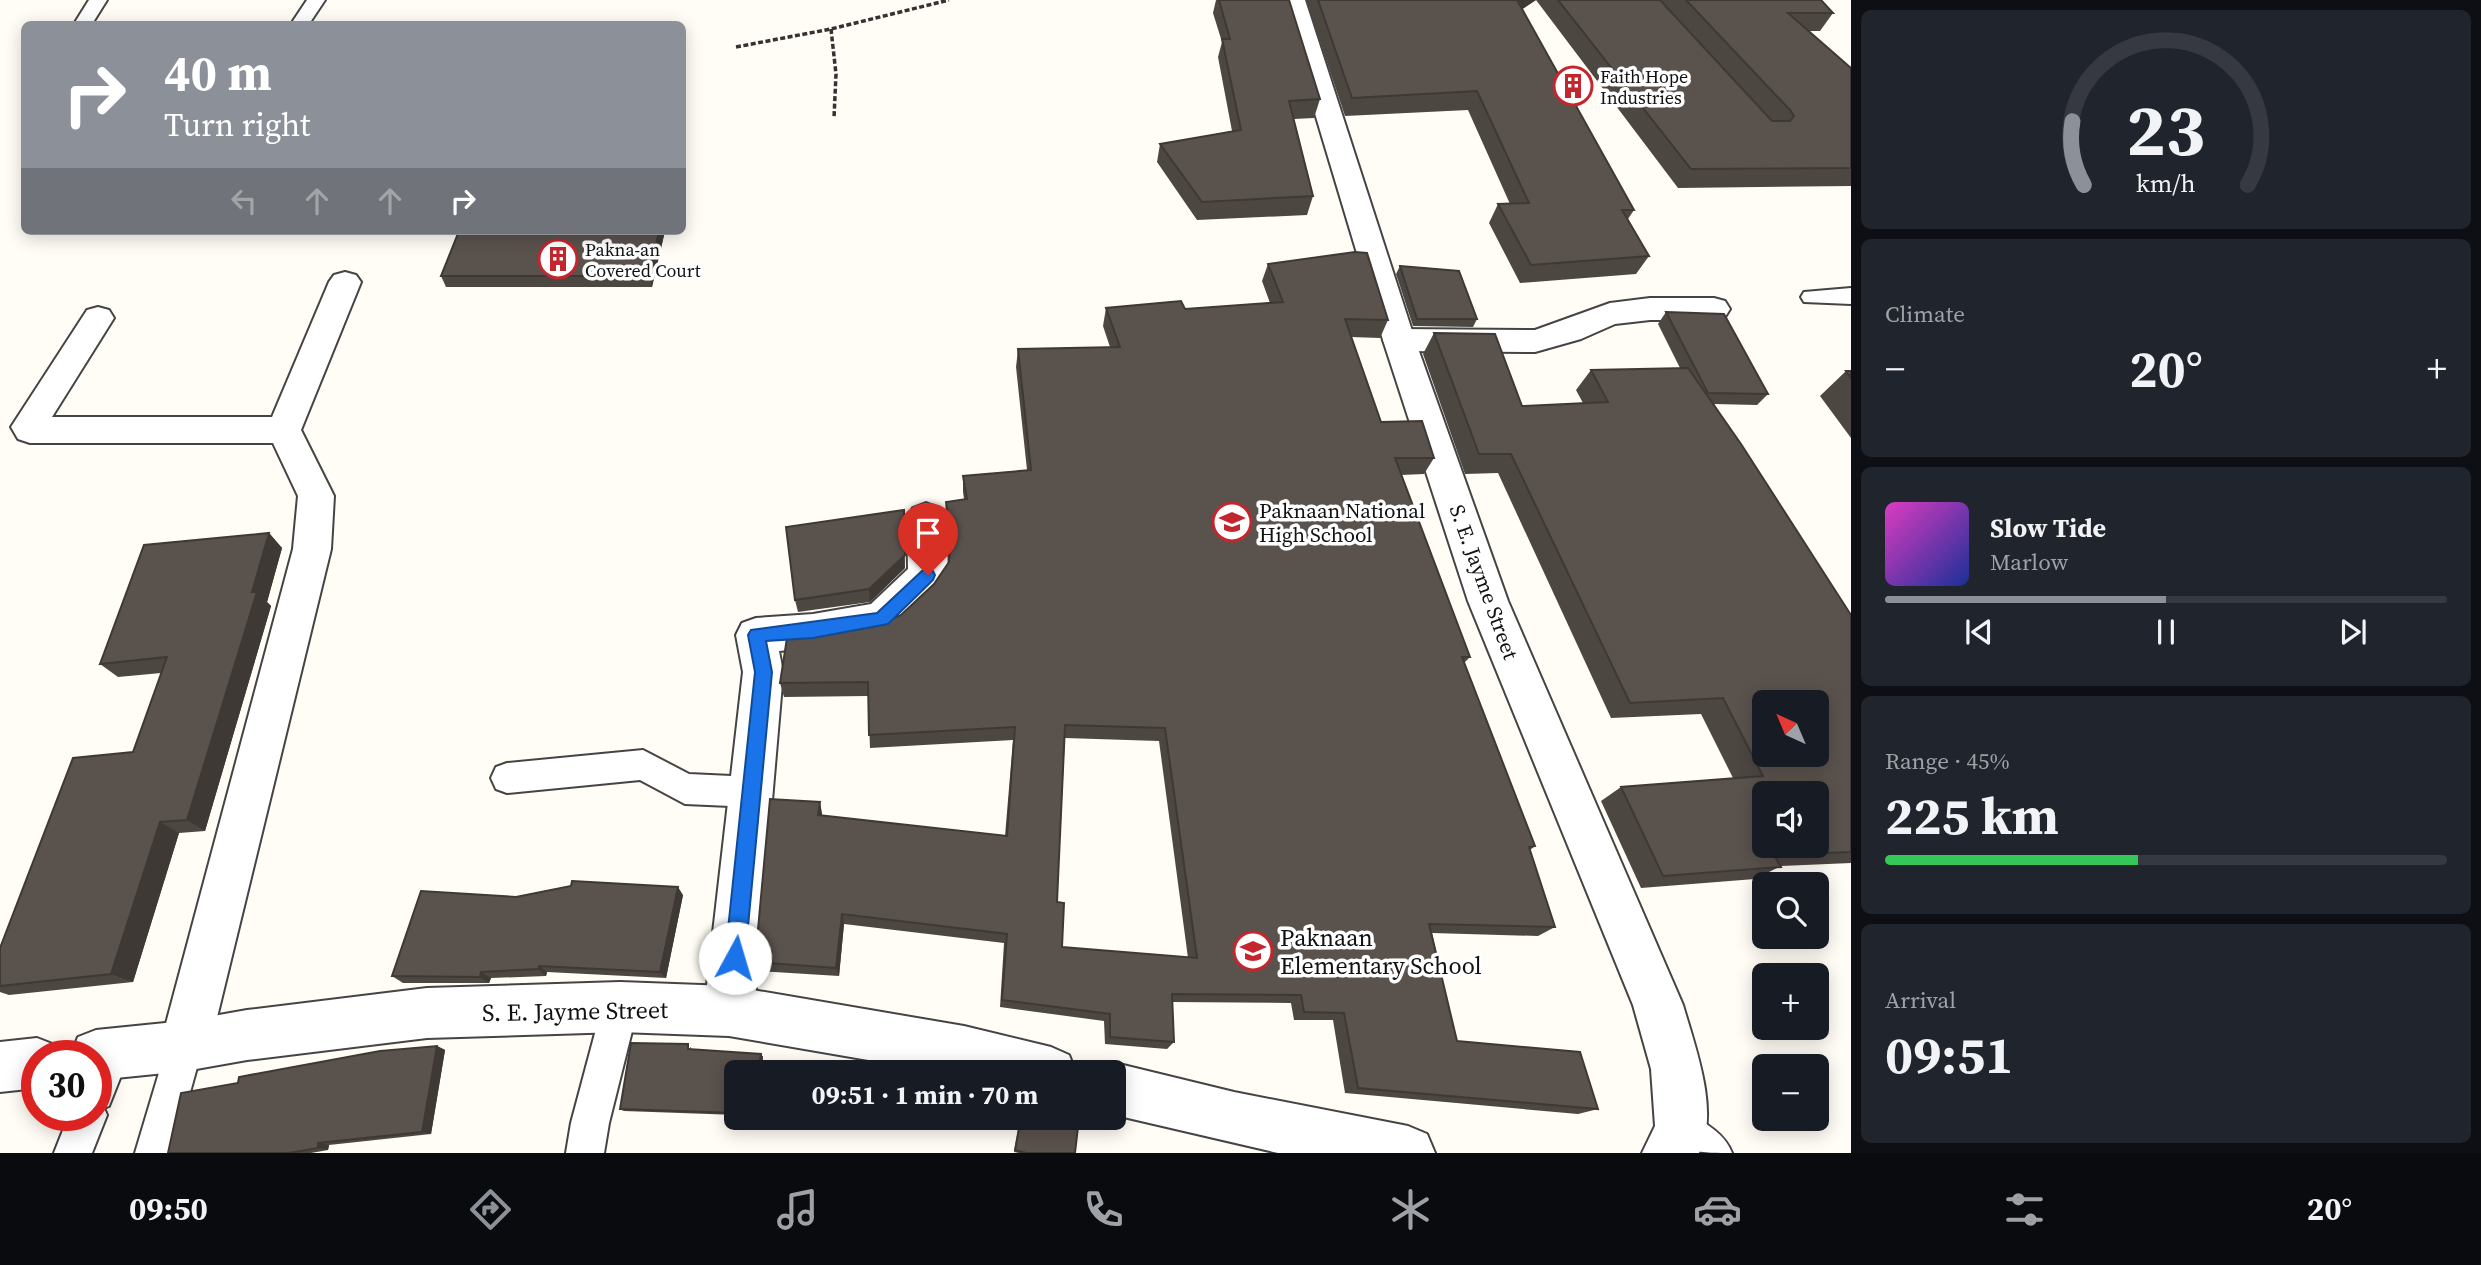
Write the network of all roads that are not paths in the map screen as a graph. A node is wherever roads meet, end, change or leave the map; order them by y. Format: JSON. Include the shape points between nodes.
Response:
{"nodes":[{"id":1,"x":99,"y":0,"type":"edge"},
{"id":2,"x":316,"y":0,"type":"edge"},
{"id":3,"x":1293,"y":0,"type":"edge"},
{"id":4,"x":85,"y":21,"type":"edge"},
{"id":5,"x":302,"y":21,"type":"edge"},
{"id":6,"x":345,"y":282,"type":"dead end"},
{"id":7,"x":1851,"y":296,"type":"edge"},
{"id":8,"x":1812,"y":297,"type":"dead end"},
{"id":9,"x":1714,"y":309,"type":"dead end"},
{"id":10,"x":98,"y":318,"type":"dead end"},
{"id":11,"x":1398,"y":340,"type":"junction"},
{"id":12,"x":284,"y":430,"type":"junction"},
{"id":13,"x":926,"y":518,"type":"dead end"},
{"id":14,"x":507,"y":778,"type":"dead end"},
{"id":15,"x":753,"y":792,"type":"junction"},
{"id":16,"x":620,"y":1007,"type":"junction"},
{"id":17,"x":729,"y":1011,"type":"junction"},
{"id":18,"x":185,"y":1046,"type":"junction"},
{"id":19,"x":1000,"y":1060,"type":"edge"},
{"id":20,"x":112,"y":1064,"type":"edge"},
{"id":21,"x":21,"y":1065,"type":"edge"},
{"id":22,"x":0,"y":1067,"type":"edge"},
{"id":23,"x":1126,"y":1091,"type":"edge"},
{"id":24,"x":82,"y":1131,"type":"edge"},
{"id":25,"x":1676,"y":1142,"type":"edge"},
{"id":26,"x":73,"y":1153,"type":"edge"},
{"id":27,"x":154,"y":1153,"type":"edge"},
{"id":28,"x":585,"y":1153,"type":"edge"},
{"id":29,"x":1408,"y":1153,"type":"edge"},
{"id":30,"x":1713,"y":1153,"type":"edge"}],
"edges":[{"from":1,"to":4,"type":"lane"},
{"from":2,"to":5,"type":"lane"},
{"from":3,"to":11,"type":"street","name":"S. E. Jayme Street"},
{"from":6,"to":12,"type":"street"},
{"from":7,"to":8,"type":"lane"},
{"from":9,"to":11,"type":"street","via":[[1610,314],[1535,341]]},
{"from":10,"to":12,"type":"street","via":[[30,430]]},
{"from":11,"to":25,"type":"street","name":"S. E. Jayme Street","via":[[1488,601],[1658,1005],[1676,1069]]},
{"from":12,"to":18,"type":"street","via":[[316,496],[312,549]]},
{"from":13,"to":15,"type":"street","via":[[928,575],[882,619],[757,635],[763,672]]},
{"from":14,"to":15,"type":"lane","via":[[643,765],[685,789]]},
{"from":15,"to":17,"type":"street"},
{"from":16,"to":17,"type":"street","name":"S. E. Jayme Street"},
{"from":16,"to":18,"type":"street","name":"S. E. Jayme Street","via":[[427,1013]]},
{"from":16,"to":28,"type":"lane"},
{"from":17,"to":19,"type":"street","name":"S. E. Jayme Street"},
{"from":18,"to":20,"type":"street","name":"S. E. Jayme Street"},
{"from":18,"to":27,"type":"lane"},
{"from":21,"to":22,"type":"street"},
{"from":23,"to":29,"type":"street"},
{"from":24,"to":26,"type":"lane"},
{"from":25,"to":30,"type":"lane"}]}
